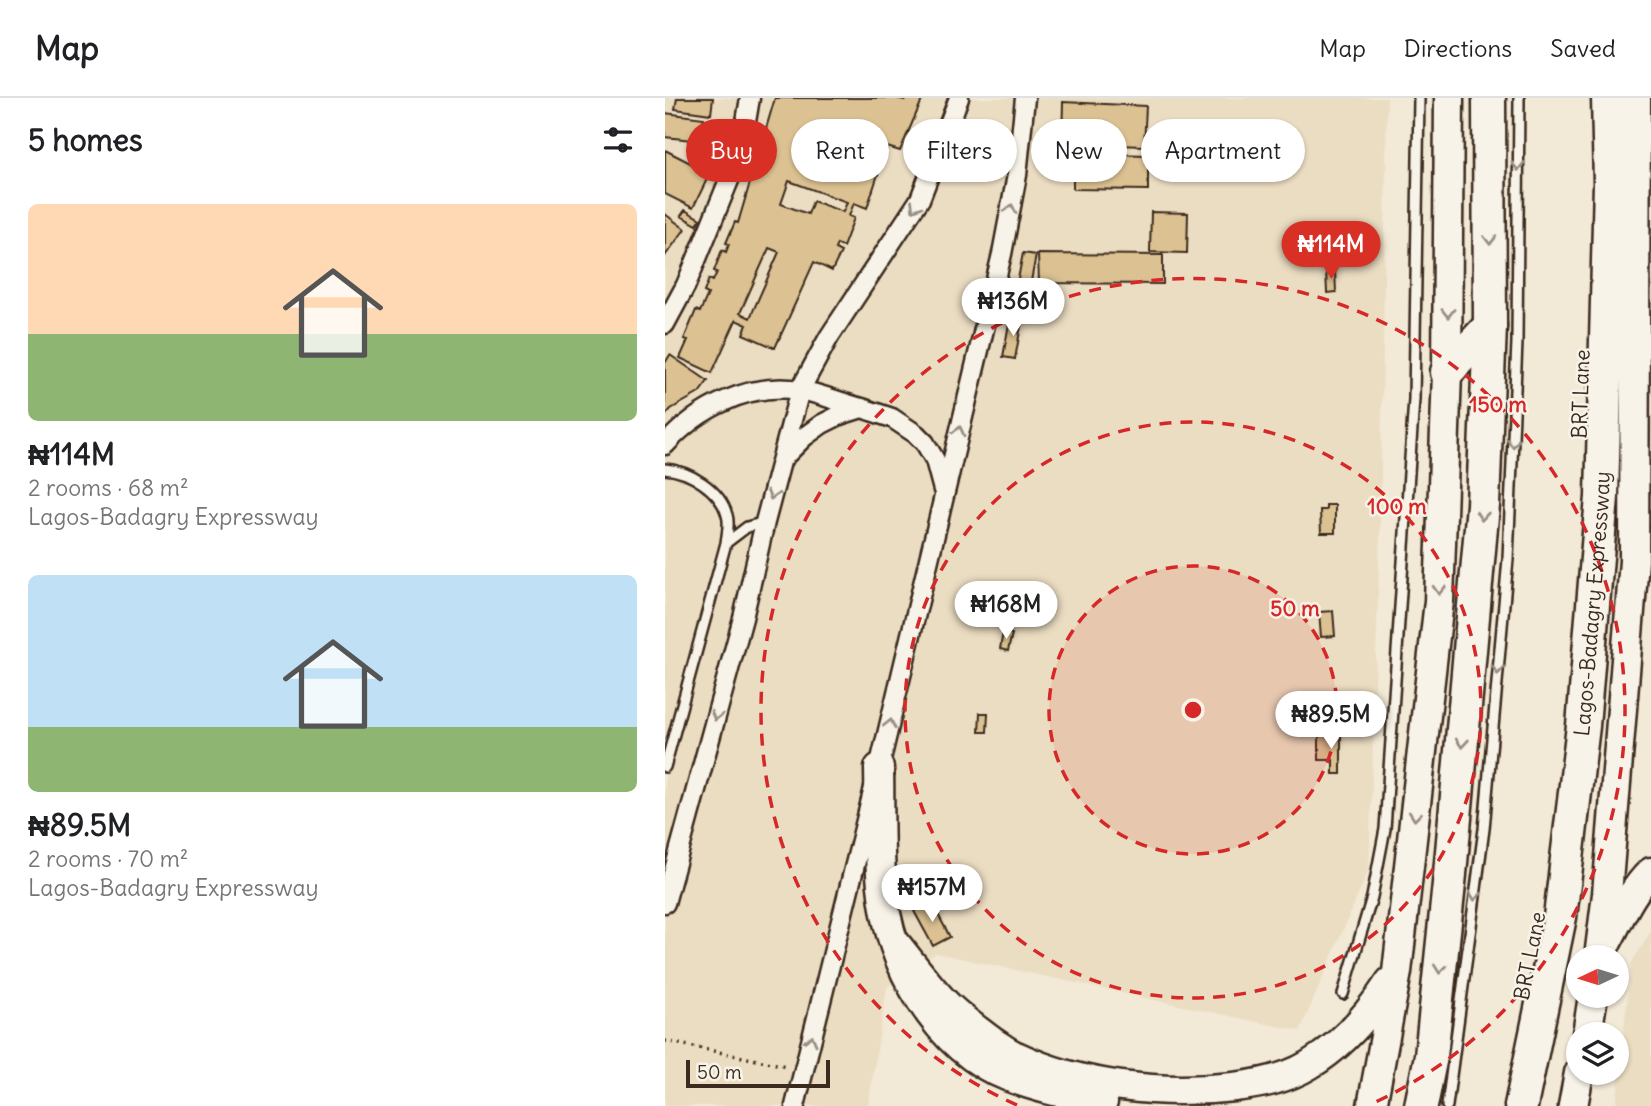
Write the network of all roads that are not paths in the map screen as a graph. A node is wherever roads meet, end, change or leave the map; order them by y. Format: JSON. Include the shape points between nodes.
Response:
{"nodes":[{"id":1,"x":750,"y":98,"type":"edge"},
{"id":2,"x":959,"y":98,"type":"edge"},
{"id":3,"x":1025,"y":98,"type":"edge"},
{"id":4,"x":1419,"y":98,"type":"edge"},
{"id":5,"x":1450,"y":98,"type":"edge"},
{"id":6,"x":1489,"y":98,"type":"edge"},
{"id":7,"x":1519,"y":98,"type":"edge"},
{"id":8,"x":1606,"y":98,"type":"edge"},
{"id":9,"x":1636,"y":98,"type":"edge"},
{"id":10,"x":665,"y":324,"type":"edge"},
{"id":11,"x":1490,"y":326,"type":"junction"},
{"id":12,"x":1447,"y":372,"type":"junction"},
{"id":13,"x":800,"y":390,"type":"junction"},
{"id":14,"x":862,"y":408,"type":"junction"},
{"id":15,"x":665,"y":445,"type":"edge"},
{"id":16,"x":783,"y":458,"type":"junction"},
{"id":17,"x":665,"y":469,"type":"edge"},
{"id":18,"x":944,"y":493,"type":"junction"},
{"id":19,"x":765,"y":522,"type":"junction"},
{"id":20,"x":726,"y":543,"type":"junction"},
{"id":21,"x":1634,"y":561,"type":"junction"},
{"id":22,"x":1651,"y":622,"type":"edge"},
{"id":23,"x":665,"y":767,"type":"edge"},
{"id":24,"x":880,"y":768,"type":"junction"},
{"id":25,"x":1651,"y":872,"type":"edge"},
{"id":26,"x":665,"y":903,"type":"edge"},
{"id":27,"x":893,"y":940,"type":"junction"},
{"id":28,"x":1601,"y":945,"type":"edge"},
{"id":29,"x":1606,"y":945,"type":"edge"},
{"id":30,"x":1397,"y":972,"type":"junction"},
{"id":31,"x":1343,"y":995,"type":"dead end"},
{"id":32,"x":1577,"y":1085,"type":"edge"},
{"id":33,"x":795,"y":1106,"type":"edge"},
{"id":34,"x":1122,"y":1106,"type":"edge"},
{"id":35,"x":1372,"y":1106,"type":"edge"},
{"id":36,"x":1421,"y":1106,"type":"edge"},
{"id":37,"x":1447,"y":1106,"type":"edge"},
{"id":38,"x":1519,"y":1106,"type":"edge"},
{"id":39,"x":1573,"y":1106,"type":"edge"}],
"edges":[{"from":1,"to":10,"type":"street","via":[[741,151],[686,285]]},
{"from":2,"to":13,"type":"street","one_way":true,"via":[[921,200],[829,337]]},
{"from":18,"to":3,"type":"street","one_way":true,"via":[[1002,254]]},
{"from":4,"to":31,"type":"lane","via":[[1413,399],[1385,829]]},
{"from":5,"to":12,"type":"main road","one_way":true},
{"from":6,"to":11,"type":"highway","one_way":true},
{"from":7,"to":37,"type":"lane","one_way":true,"via":[[1517,342],[1508,559],[1484,829]]},
{"from":8,"to":38,"type":"highway","name":"Lagos-Badagry Expressway","via":[[1610,183],[1602,497],[1584,712],[1560,917]]},
{"from":9,"to":21,"type":"main road","name":"Lagos-Badagry Expressway","via":[[1640,145],[1640,503]]},
{"from":11,"to":12,"type":"highway"},
{"from":11,"to":36,"type":"highway","one_way":true,"via":[[1483,505],[1449,887],[1431,1056]]},
{"from":12,"to":30,"type":"main road","one_way":true,"via":[[1439,601]]},
{"from":13,"to":14,"type":"street"},
{"from":13,"to":15,"type":"street","via":[[777,389],[731,398],[703,412]]},
{"from":13,"to":16,"type":"street"},
{"from":14,"to":16,"type":"street","via":[[822,424]]},
{"from":14,"to":18,"type":"street","via":[[892,418],[925,443]]},
{"from":16,"to":19,"type":"street","one_way":true},
{"from":17,"to":20,"type":"lane","via":[[700,481],[722,504],[727,514]]},
{"from":24,"to":18,"type":"street","one_way":true},
{"from":19,"to":20,"type":"lane","via":[[747,527]]},
{"from":19,"to":26,"type":"street","one_way":true},
{"from":20,"to":23,"type":"lane"},
{"from":21,"to":22,"type":"main road"},
{"from":21,"to":28,"type":"main road","name":"Lagos-Badagry Expressway"},
{"from":24,"to":27,"type":"main road","via":[[882,887]]},
{"from":33,"to":24,"type":"street","one_way":true},
{"from":25,"to":29,"type":"main road","via":[[1628,901]]},
{"from":27,"to":30,"type":"main road","via":[[947,1005],[1014,1056],[1087,1080],[1175,1091],[1248,1085],[1309,1065],[1352,1031]]},
{"from":27,"to":34,"type":"main road","via":[[929,1012],[973,1058],[1008,1077],[1048,1090]]},
{"from":30,"to":35,"type":"main road"},
{"from":32,"to":39,"type":"main road"}]}
